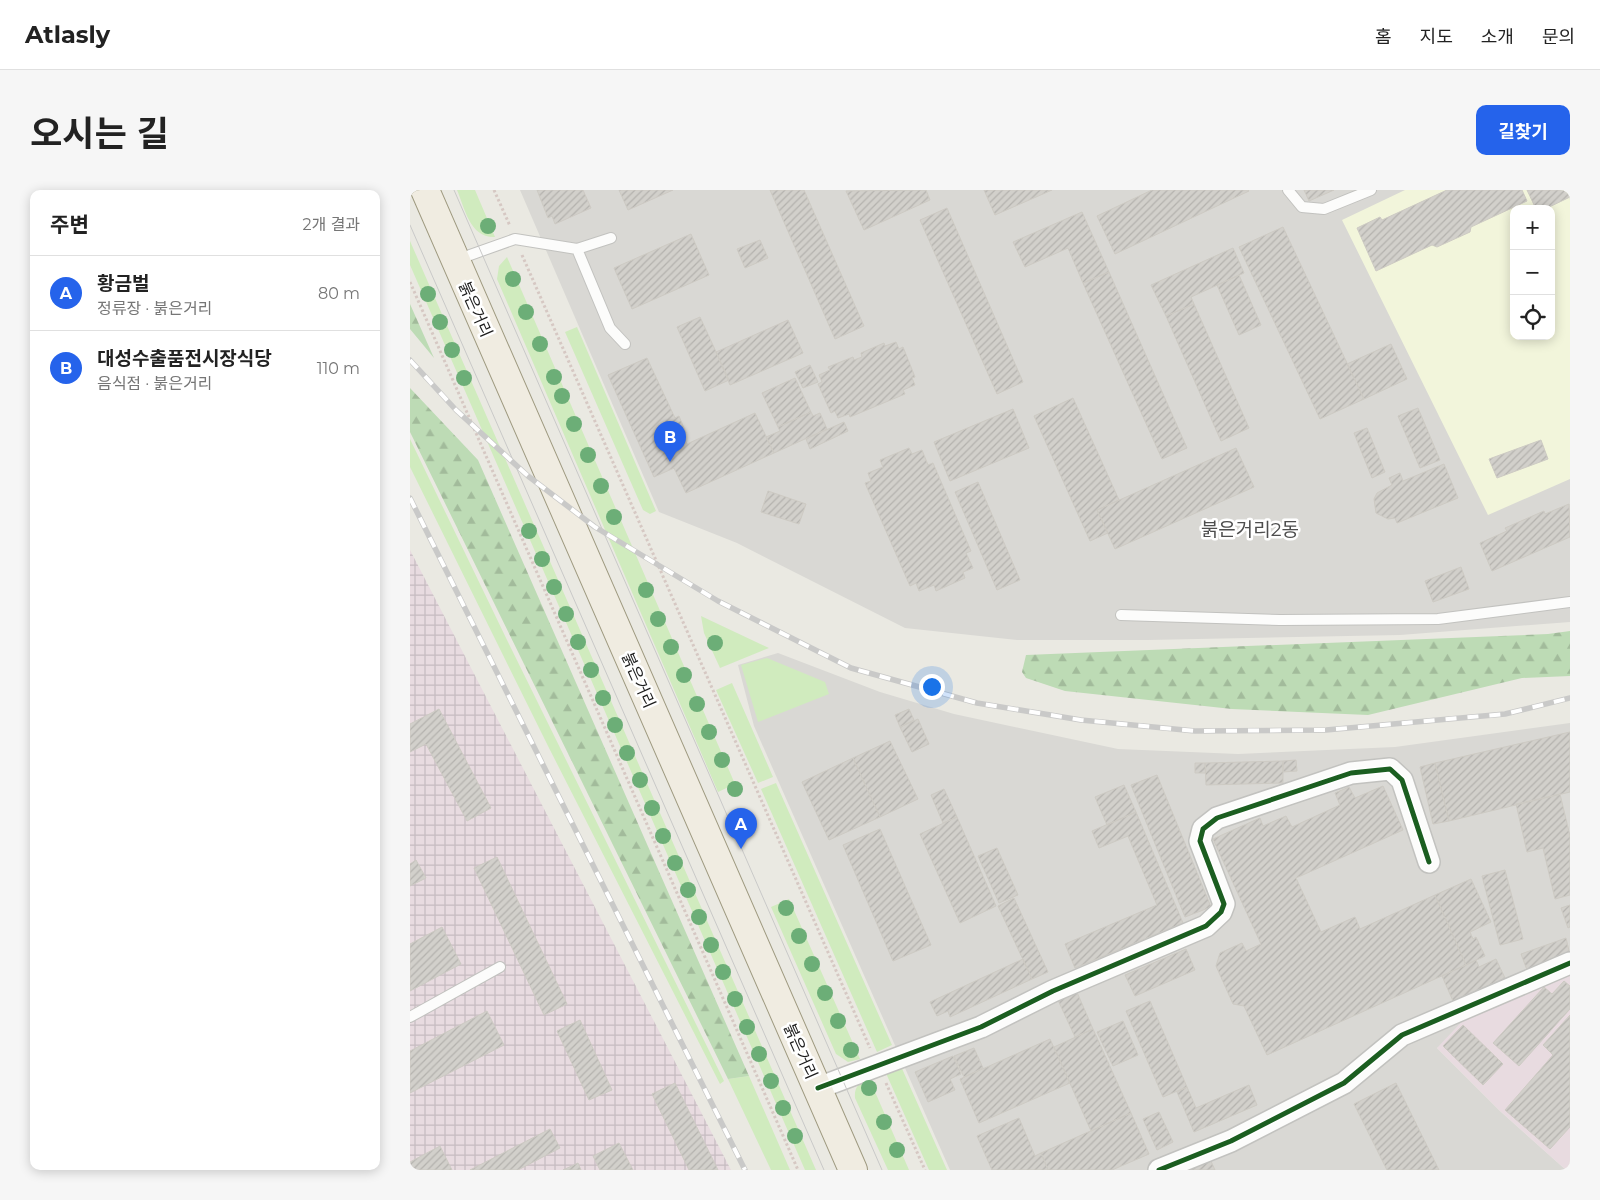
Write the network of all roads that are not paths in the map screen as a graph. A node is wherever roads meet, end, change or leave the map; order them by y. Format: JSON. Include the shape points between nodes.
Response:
{"nodes":[{"id":1,"x":424,"y":190,"type":"edge"},
{"id":2,"x":1288,"y":190,"type":"edge"},
{"id":3,"x":1371,"y":190,"type":"edge"},
{"id":4,"x":611,"y":238,"type":"dead end"},
{"id":5,"x":577,"y":249,"type":"junction"},
{"id":6,"x":455,"y":260,"type":"junction"},
{"id":7,"x":625,"y":344,"type":"dead end"},
{"id":8,"x":1570,"y":602,"type":"edge"},
{"id":9,"x":1122,"y":615,"type":"dead end"},
{"id":10,"x":1428,"y":862,"type":"dead end"},
{"id":11,"x":1570,"y":963,"type":"edge"},
{"id":12,"x":500,"y":967,"type":"dead end"},
{"id":13,"x":410,"y":1017,"type":"edge"},
{"id":14,"x":818,"y":1088,"type":"junction"},
{"id":15,"x":853,"y":1170,"type":"edge"},
{"id":16,"x":1159,"y":1170,"type":"edge"}],
"edges":[{"from":1,"to":6,"type":"main road","name":"붉은거리"},
{"from":2,"to":3,"type":"lane","via":[[1302,207],[1324,209]]},
{"from":4,"to":5,"type":"lane"},
{"from":5,"to":6,"type":"lane","via":[[515,239]]},
{"from":5,"to":7,"type":"lane","via":[[610,328]]},
{"from":6,"to":14,"type":"main road","name":"붉은거리"},
{"from":8,"to":9,"type":"lane","via":[[1438,618],[1280,620]]},
{"from":10,"to":14,"type":"street","via":[[1402,780],[1390,769],[1352,774],[1217,818],[1203,829],[1200,841],[1224,904],[1221,912],[1206,926],[1053,991],[981,1027]]},
{"from":11,"to":16,"type":"street","via":[[1402,1035],[1344,1083],[1231,1141]]},
{"from":12,"to":13,"type":"lane"},
{"from":14,"to":15,"type":"main road","name":"붉은거리"}]}
